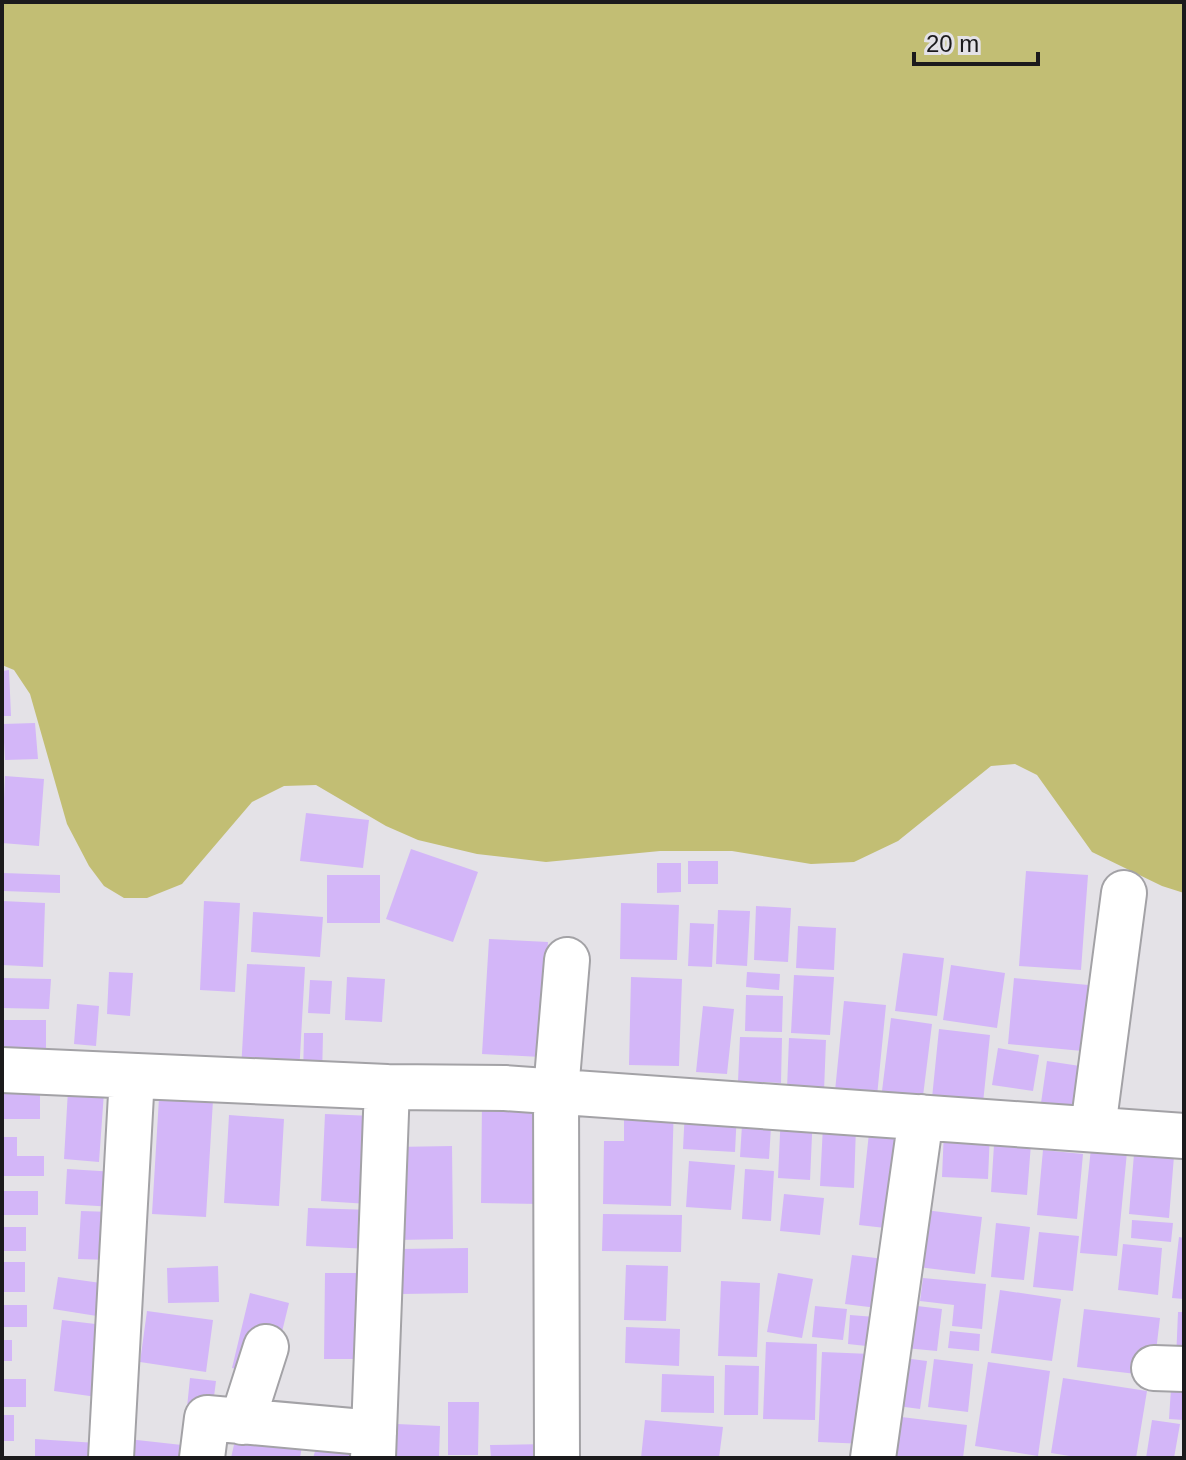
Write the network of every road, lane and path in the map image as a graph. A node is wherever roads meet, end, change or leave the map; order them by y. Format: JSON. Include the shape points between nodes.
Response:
{"nodes":[{"id":1,"x":1124,"y":893,"type":"dead end"},
{"id":2,"x":567,"y":960,"type":"dead end"},
{"id":3,"x":2,"y":1070,"type":"edge"},
{"id":4,"x":132,"y":1076,"type":"junction"},
{"id":5,"x":387,"y":1087,"type":"junction"},
{"id":6,"x":556,"y":1091,"type":"junction"},
{"id":7,"x":921,"y":1117,"type":"junction"},
{"id":8,"x":1093,"y":1128,"type":"junction"},
{"id":9,"x":1184,"y":1136,"type":"edge"},
{"id":10,"x":266,"y":1347,"type":"dead end"},
{"id":11,"x":242,"y":1422,"type":"junction"},
{"id":12,"x":374,"y":1446,"type":"edge"},
{"id":13,"x":111,"y":1458,"type":"edge"},
{"id":14,"x":202,"y":1458,"type":"edge"},
{"id":15,"x":557,"y":1458,"type":"edge"},
{"id":16,"x":873,"y":1458,"type":"edge"}],
"edges":[{"from":1,"to":8,"type":"street"},
{"from":2,"to":6,"type":"street"},
{"from":3,"to":4,"type":"street"},
{"from":4,"to":5,"type":"street"},
{"from":4,"to":13,"type":"street"},
{"from":5,"to":6,"type":"street"},
{"from":5,"to":12,"type":"street"},
{"from":6,"to":7,"type":"street"},
{"from":6,"to":15,"type":"street"},
{"from":7,"to":8,"type":"street"},
{"from":7,"to":16,"type":"street"},
{"from":8,"to":9,"type":"street"},
{"from":10,"to":11,"type":"street"},
{"from":11,"to":12,"type":"street"},
{"from":11,"to":14,"type":"street","via":[[207,1418]]}]}
